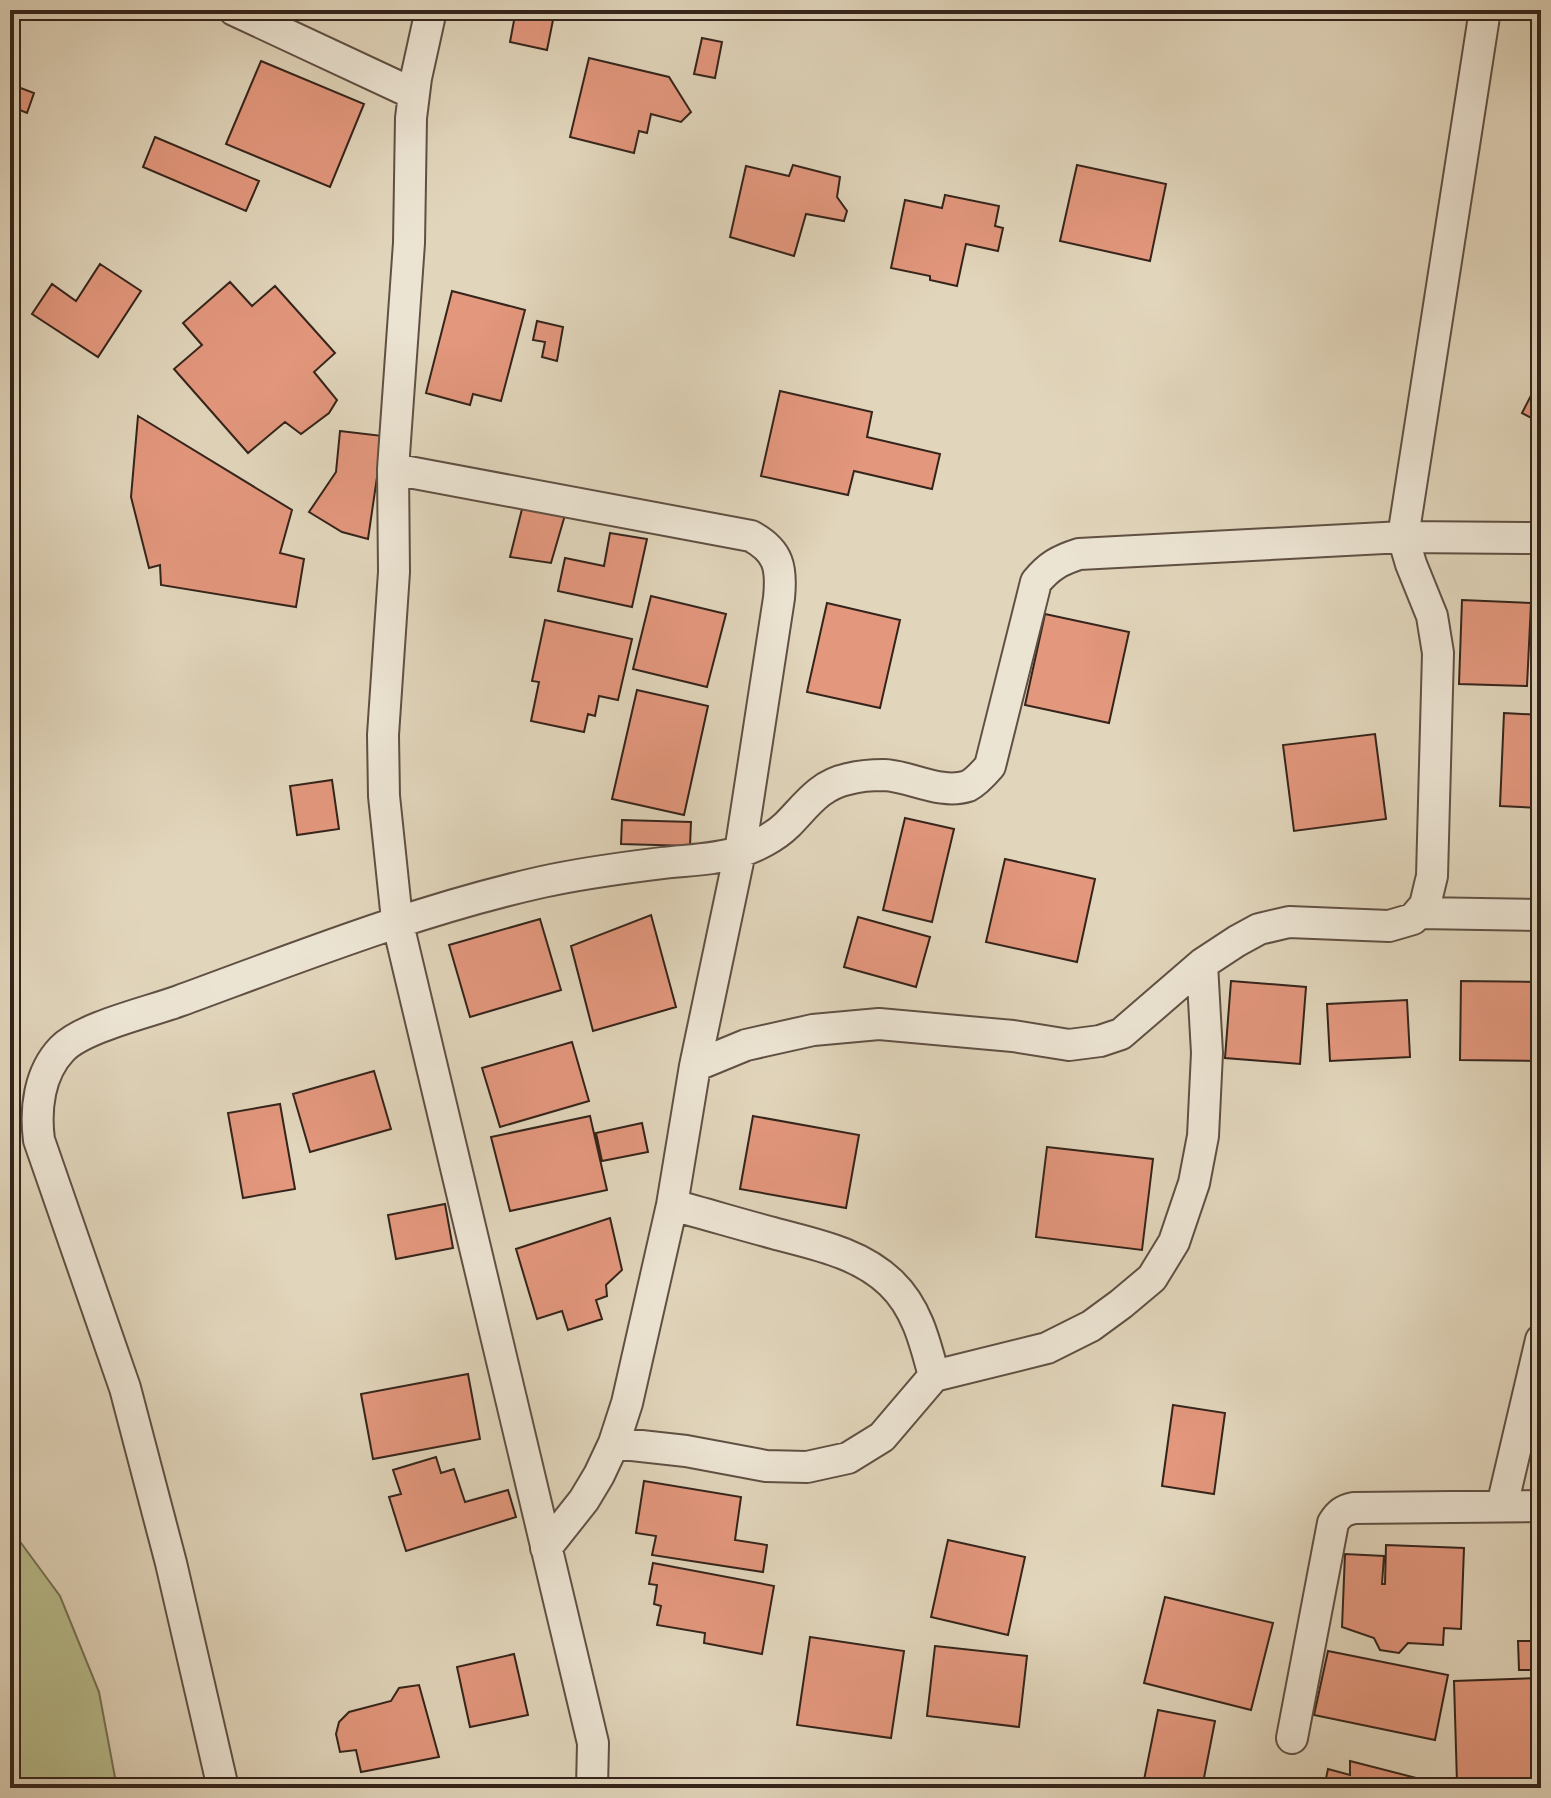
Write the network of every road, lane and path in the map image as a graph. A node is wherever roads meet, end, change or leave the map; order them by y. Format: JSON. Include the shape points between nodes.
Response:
{"nodes":[{"id":1,"x":234,"y":10,"type":"edge"},
{"id":2,"x":431,"y":10,"type":"edge"},
{"id":3,"x":1485,"y":10,"type":"edge"},
{"id":4,"x":414,"y":94,"type":"junction"},
{"id":5,"x":393,"y":469,"type":"junction"},
{"id":6,"x":1403,"y":537,"type":"junction"},
{"id":7,"x":1541,"y":538,"type":"edge"},
{"id":8,"x":740,"y":852,"type":"junction"},
{"id":9,"x":1420,"y":913,"type":"junction"},
{"id":10,"x":1541,"y":915,"type":"edge"},
{"id":11,"x":397,"y":920,"type":"junction"},
{"id":12,"x":1202,"y":964,"type":"junction"},
{"id":13,"x":695,"y":1066,"type":"junction"},
{"id":14,"x":672,"y":1205,"type":"junction"},
{"id":15,"x":1541,"y":1340,"type":"edge"},
{"id":16,"x":934,"y":1376,"type":"junction"},
{"id":17,"x":614,"y":1443,"type":"junction"},
{"id":18,"x":1502,"y":1506,"type":"junction"},
{"id":19,"x":1541,"y":1506,"type":"edge"},
{"id":20,"x":546,"y":1548,"type":"junction"},
{"id":21,"x":1292,"y":1738,"type":"dead end"},
{"id":22,"x":223,"y":1788,"type":"edge"},
{"id":23,"x":592,"y":1788,"type":"edge"}],
"edges":[{"from":1,"to":4,"type":"street"},
{"from":2,"to":4,"type":"street"},
{"from":3,"to":6,"type":"street"},
{"from":4,"to":5,"type":"street"},
{"from":5,"to":8,"type":"street","via":[[751,536],[766,544],[779,569],[779,598]]},
{"from":5,"to":11,"type":"street","via":[[394,572],[383,735]]},
{"from":6,"to":7,"type":"street"},
{"from":6,"to":8,"type":"street","via":[[1063,559],[1036,582],[990,766],[981,776],[968,785],[947,788],[886,775],[848,779],[826,787],[786,826]]},
{"from":6,"to":9,"type":"street","via":[[1432,616],[1438,653],[1432,876]]},
{"from":8,"to":11,"type":"street","via":[[586,873]]},
{"from":8,"to":13,"type":"street"},
{"from":9,"to":10,"type":"street"},
{"from":9,"to":12,"type":"street","via":[[1389,926],[1289,922],[1248,935]]},
{"from":11,"to":20,"type":"street"},
{"from":11,"to":22,"type":"street","via":[[100,1027],[66,1045],[45,1078],[36,1113],[39,1140],[125,1388]]},
{"from":12,"to":13,"type":"street","via":[[1121,1034],[1100,1041],[1069,1045],[879,1024],[813,1030],[746,1045]]},
{"from":12,"to":16,"type":"street","via":[[1207,1053],[1203,1136],[1174,1242],[1152,1278],[1091,1326],[1047,1348]]},
{"from":13,"to":14,"type":"street"},
{"from":14,"to":16,"type":"street","via":[[841,1252],[874,1269],[909,1306],[923,1331]]},
{"from":14,"to":17,"type":"street"},
{"from":15,"to":18,"type":"street"},
{"from":16,"to":17,"type":"street","via":[[882,1437],[848,1458],[807,1467],[766,1466]]},
{"from":17,"to":20,"type":"street","via":[[584,1500]]},
{"from":18,"to":19,"type":"street"},
{"from":18,"to":21,"type":"street","via":[[1354,1508],[1338,1515]]},
{"from":20,"to":23,"type":"street","via":[[593,1743]]}]}
